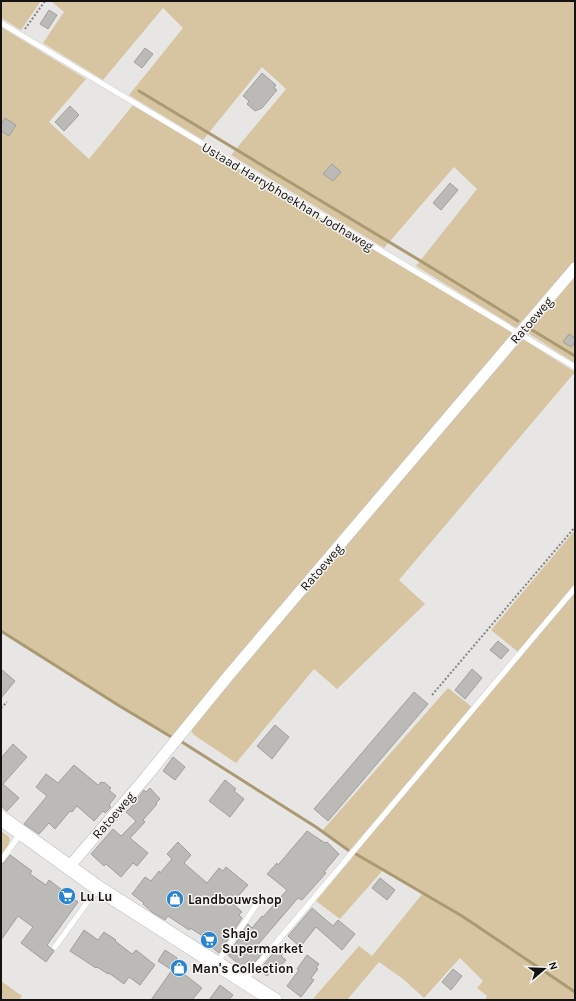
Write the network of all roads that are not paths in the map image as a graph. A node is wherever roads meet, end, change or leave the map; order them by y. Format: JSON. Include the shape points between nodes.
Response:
{"nodes":[{"id":1,"x":1,"y":23,"type":"edge"},
{"id":2,"x":575,"y":268,"type":"edge"},
{"id":3,"x":518,"y":334,"type":"junction"},
{"id":4,"x":575,"y":368,"type":"edge"},
{"id":5,"x":575,"y":588,"type":"edge"},
{"id":6,"x":1,"y":818,"type":"edge"},
{"id":7,"x":21,"y":833,"type":"junction"},
{"id":8,"x":1,"y":860,"type":"edge"},
{"id":9,"x":69,"y":867,"type":"junction"},
{"id":10,"x":98,"y":888,"type":"junction"},
{"id":11,"x":261,"y":898,"type":"dead end"},
{"id":12,"x":55,"y":947,"type":"dead end"},
{"id":13,"x":217,"y":964,"type":"junction"},
{"id":14,"x":243,"y":982,"type":"junction"},
{"id":15,"x":274,"y":1000,"type":"edge"}],
"edges":[{"from":1,"to":3,"type":"lane","name":"Ustaad Harrybhoekhan Jodhaweg"},
{"from":2,"to":3,"type":"street","name":"Ratoeweg"},
{"from":3,"to":4,"type":"lane","name":"Ustaad Harrybhoekhan Jodhaweg"},
{"from":3,"to":9,"type":"street","name":"Ratoeweg"},
{"from":5,"to":14,"type":"lane"},
{"from":6,"to":7,"type":"main road"},
{"from":7,"to":8,"type":"lane"},
{"from":7,"to":9,"type":"main road"},
{"from":9,"to":10,"type":"main road"},
{"from":10,"to":12,"type":"lane"},
{"from":10,"to":13,"type":"main road"},
{"from":11,"to":13,"type":"lane"},
{"from":13,"to":14,"type":"main road"},
{"from":14,"to":15,"type":"main road"}]}
